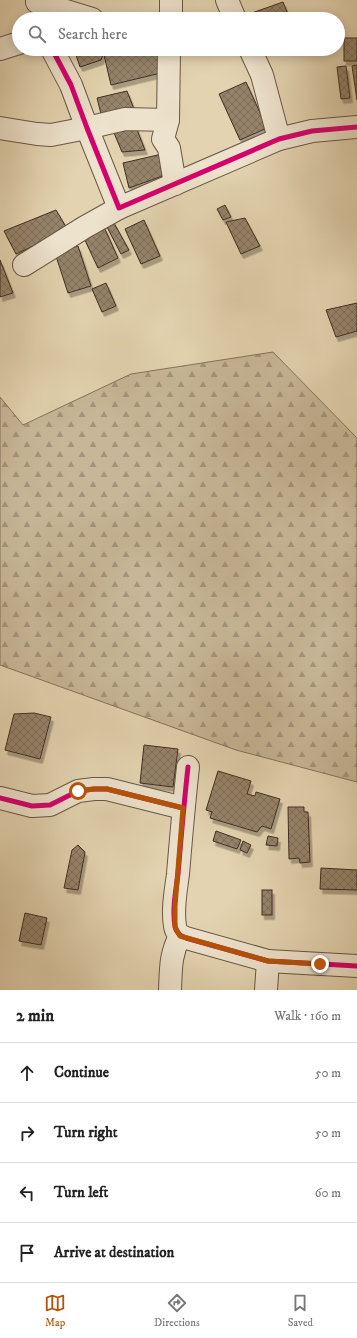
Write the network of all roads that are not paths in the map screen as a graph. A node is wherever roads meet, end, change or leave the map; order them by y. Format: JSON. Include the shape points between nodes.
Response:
{"nodes":[{"id":1,"x":171,"y":0,"type":"edge"},
{"id":2,"x":227,"y":0,"type":"edge"},
{"id":3,"x":38,"y":7,"type":"edge"},
{"id":4,"x":60,"y":12,"type":"edge"},
{"id":5,"x":171,"y":12,"type":"edge"},
{"id":6,"x":232,"y":12,"type":"edge"},
{"id":7,"x":12,"y":45,"type":"edge"},
{"id":8,"x":0,"y":49,"type":"edge"},
{"id":9,"x":56,"y":56,"type":"edge"},
{"id":10,"x":169,"y":56,"type":"edge"},
{"id":11,"x":253,"y":56,"type":"edge"},
{"id":12,"x":168,"y":120,"type":"junction"},
{"id":13,"x":357,"y":127,"type":"edge"},
{"id":14,"x":0,"y":128,"type":"edge"},
{"id":15,"x":87,"y":128,"type":"junction"},
{"id":16,"x":278,"y":139,"type":"junction"},
{"id":17,"x":175,"y":184,"type":"junction"},
{"id":18,"x":120,"y":208,"type":"junction"},
{"id":19,"x":24,"y":265,"type":"dead end"},
{"id":20,"x":188,"y":767,"type":"dead end"},
{"id":21,"x":0,"y":798,"type":"edge"},
{"id":22,"x":183,"y":808,"type":"junction"},
{"id":23,"x":180,"y":936,"type":"junction"},
{"id":24,"x":268,"y":961,"type":"junction"},
{"id":25,"x":357,"y":966,"type":"edge"},
{"id":26,"x":170,"y":990,"type":"edge"},
{"id":27,"x":266,"y":990,"type":"edge"}],
"edges":[{"from":1,"to":5,"type":"street"},
{"from":2,"to":6,"type":"street"},
{"from":3,"to":4,"type":"street"},
{"from":7,"to":8,"type":"street"},
{"from":9,"to":15,"type":"street","via":[[71,85]]},
{"from":10,"to":12,"type":"street"},
{"from":11,"to":16,"type":"street","via":[[262,75]]},
{"from":12,"to":15,"type":"street","via":[[124,119]]},
{"from":12,"to":17,"type":"street","via":[[164,139],[169,148]]},
{"from":13,"to":16,"type":"street","via":[[312,131]]},
{"from":14,"to":15,"type":"street","via":[[51,135]]},
{"from":15,"to":18,"type":"street"},
{"from":16,"to":17,"type":"street"},
{"from":17,"to":18,"type":"street"},
{"from":18,"to":19,"type":"street"},
{"from":20,"to":22,"type":"street"},
{"from":21,"to":22,"type":"street","via":[[32,806],[50,804],[78,791],[107,789]]},
{"from":22,"to":23,"type":"street","via":[[175,913],[175,927]]},
{"from":23,"to":24,"type":"street"},
{"from":23,"to":26,"type":"street","via":[[171,958]]},
{"from":24,"to":25,"type":"street"},
{"from":24,"to":27,"type":"street"}]}
